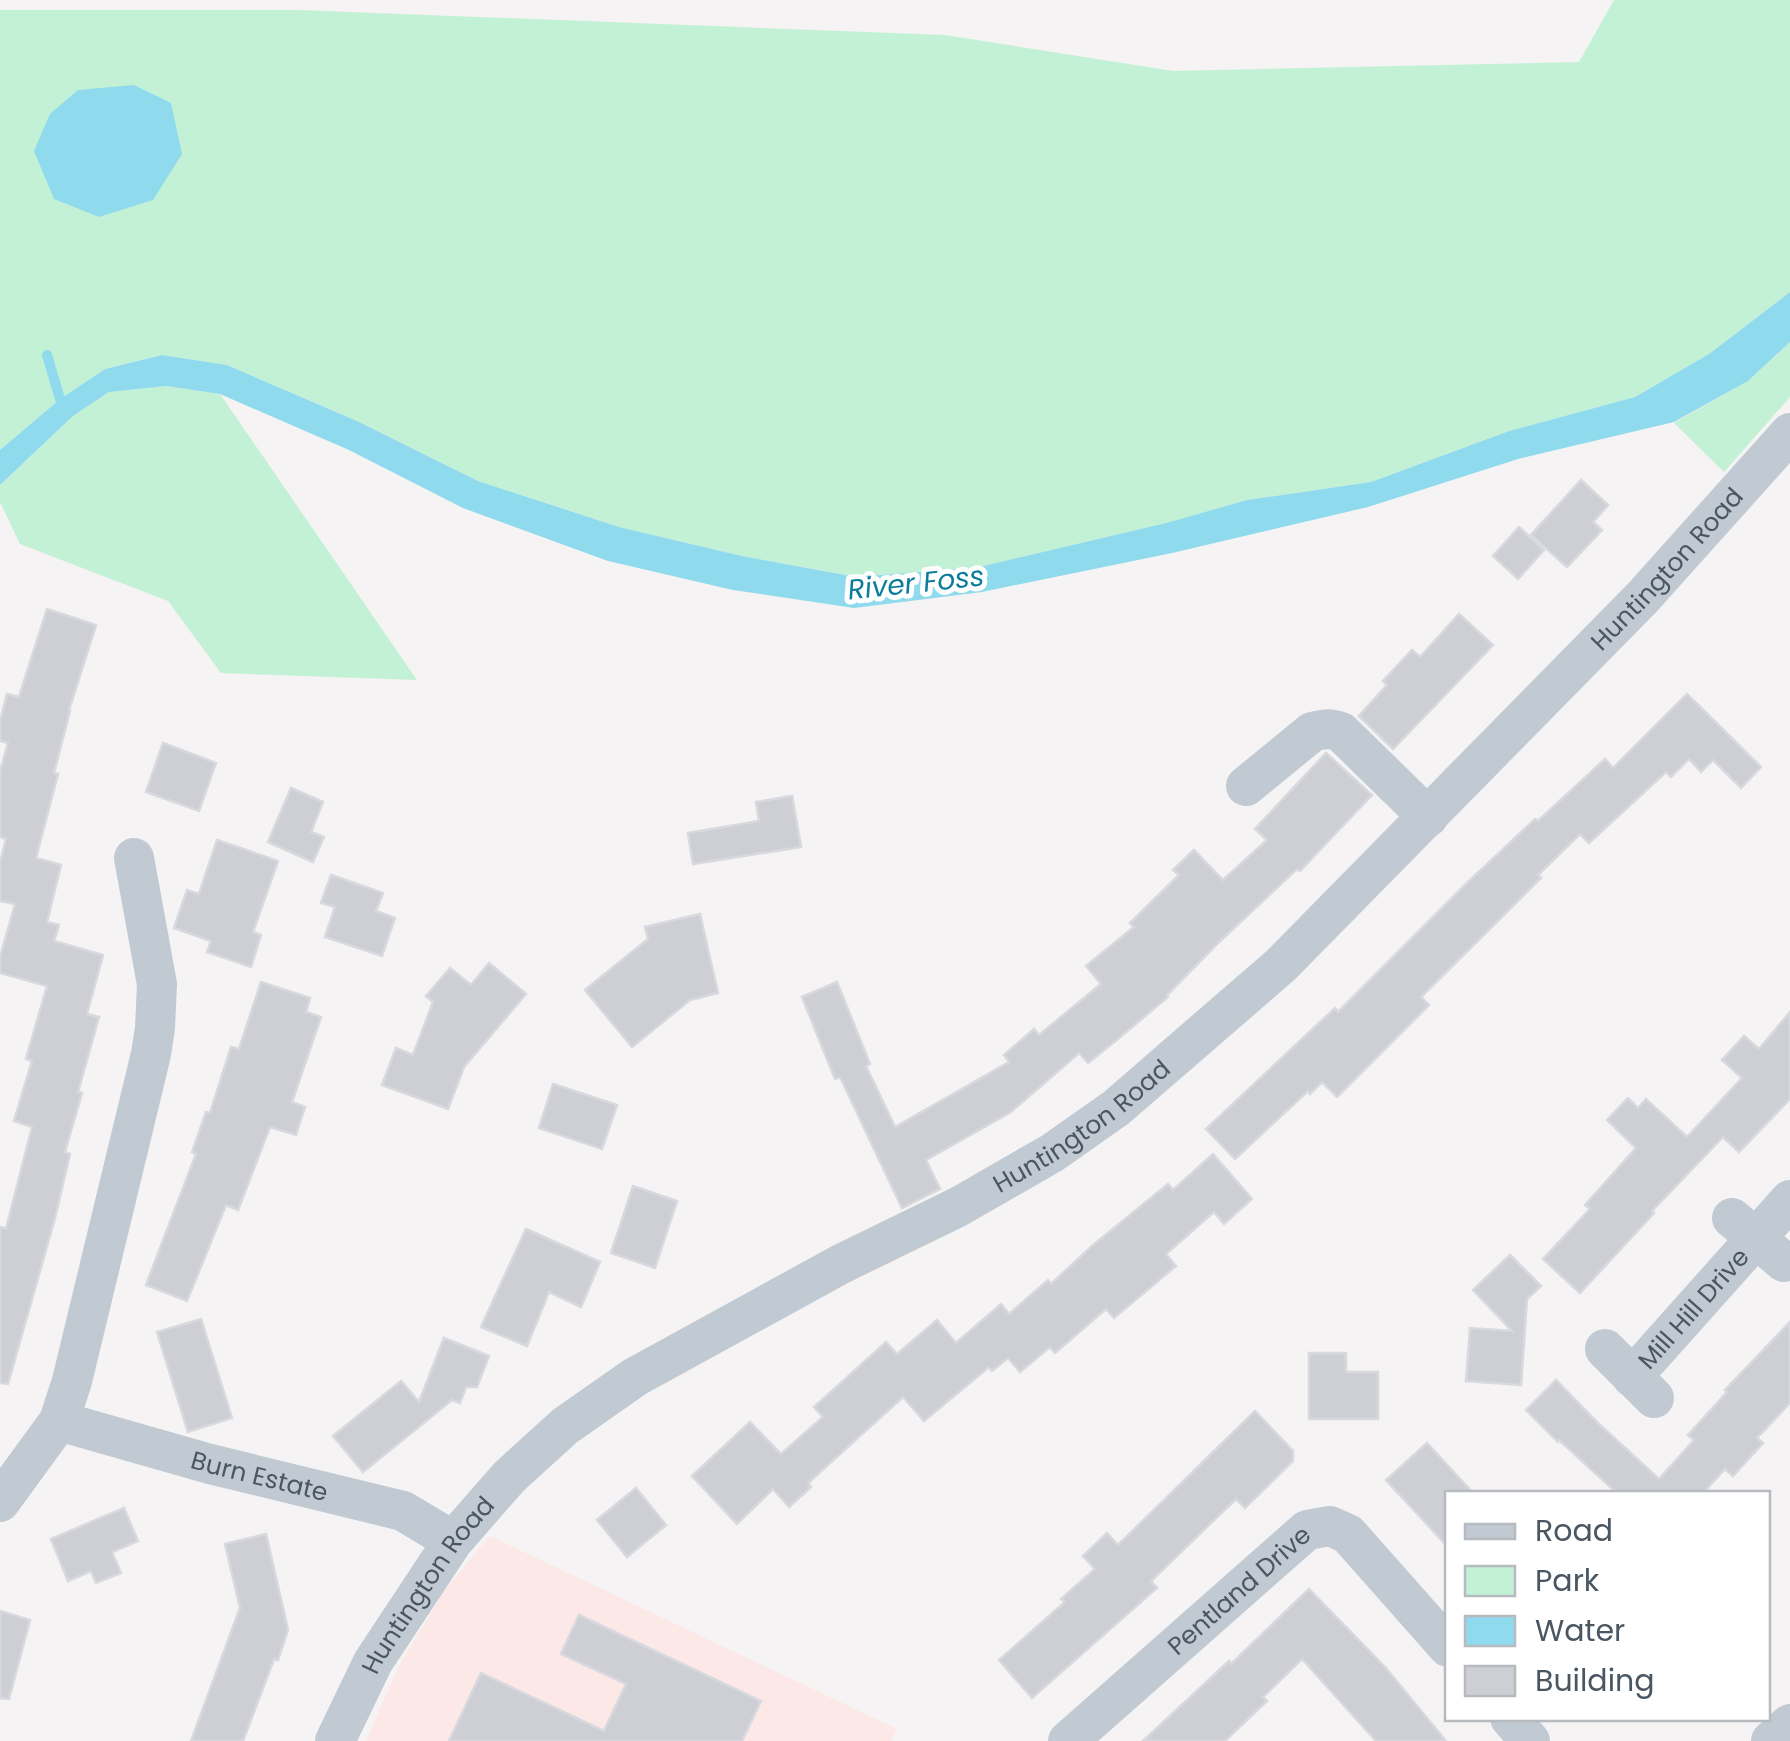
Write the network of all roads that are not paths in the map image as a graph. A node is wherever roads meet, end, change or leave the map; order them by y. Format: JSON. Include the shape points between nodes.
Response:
{"nodes":[{"id":1,"x":1790,"y":433,"type":"edge"},
{"id":2,"x":1246,"y":786,"type":"dead end"},
{"id":3,"x":1428,"y":817,"type":"junction"},
{"id":4,"x":134,"y":858,"type":"dead end"},
{"id":5,"x":1790,"y":1200,"type":"edge"},
{"id":6,"x":1630,"y":1375,"type":"dead end"},
{"id":7,"x":60,"y":1421,"type":"junction"},
{"id":8,"x":0,"y":1502,"type":"edge"},
{"id":9,"x":453,"y":1541,"type":"junction"},
{"id":10,"x":1445,"y":1645,"type":"edge"},
{"id":11,"x":1513,"y":1721,"type":"edge"},
{"id":12,"x":1790,"y":1724,"type":"edge"},
{"id":13,"x":335,"y":1741,"type":"edge"},
{"id":14,"x":1068,"y":1741,"type":"edge"},
{"id":15,"x":1530,"y":1741,"type":"edge"},
{"id":16,"x":1771,"y":1741,"type":"edge"}],
"edges":[{"from":1,"to":3,"type":"street","name":"Huntington Road","via":[[1643,597]]},
{"from":2,"to":3,"type":"street","via":[[1324,728],[1341,732]]},
{"from":3,"to":9,"type":"street","name":"Huntington Road","via":[[1281,965],[1116,1108],[958,1208],[635,1377],[565,1426]]},
{"from":4,"to":7,"type":"street","via":[[157,984],[155,1028]]},
{"from":5,"to":6,"type":"street","name":"Mill Hill Drive"},
{"from":7,"to":8,"type":"street"},
{"from":7,"to":9,"type":"street","name":"Burn Estate","via":[[403,1510]]},
{"from":9,"to":13,"type":"street","name":"Huntington Road","via":[[373,1662]]},
{"from":10,"to":14,"type":"street","name":"Pentland Drive","via":[[1348,1534],[1330,1526],[1307,1530]]},
{"from":11,"to":15,"type":"street"},
{"from":12,"to":16,"type":"street"}]}
